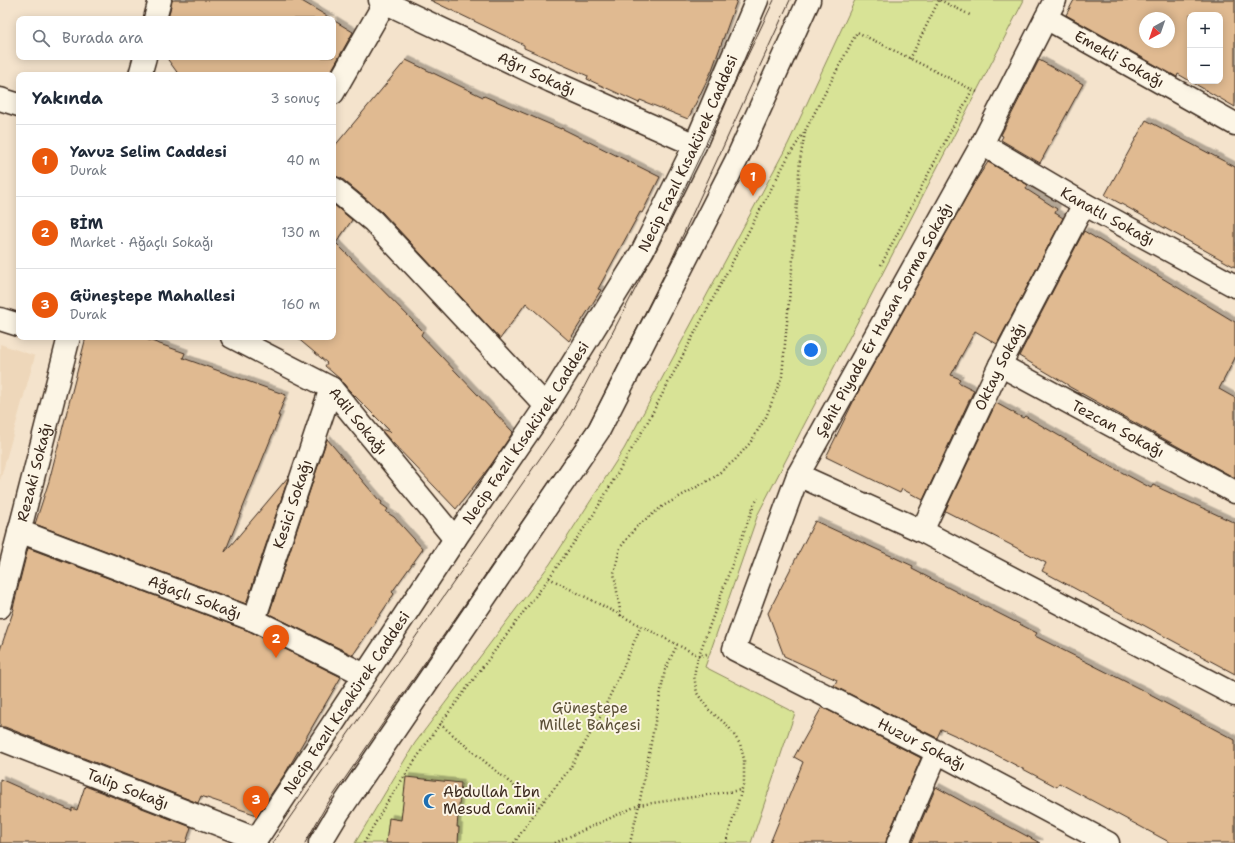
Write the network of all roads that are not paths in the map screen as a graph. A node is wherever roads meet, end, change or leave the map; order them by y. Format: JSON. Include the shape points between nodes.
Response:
{"nodes":[{"id":1,"x":160,"y":0,"type":"edge"},
{"id":2,"x":757,"y":0,"type":"edge"},
{"id":3,"x":808,"y":0,"type":"edge"},
{"id":4,"x":383,"y":1,"type":"edge"},
{"id":5,"x":1050,"y":9,"type":"edge"},
{"id":6,"x":156,"y":16,"type":"edge"},
{"id":7,"x":144,"y":60,"type":"edge"},
{"id":8,"x":141,"y":72,"type":"edge"},
{"id":9,"x":336,"y":87,"type":"edge"},
{"id":10,"x":0,"y":99,"type":"edge"},
{"id":11,"x":16,"y":104,"type":"edge"},
{"id":12,"x":1235,"y":124,"type":"edge"},
{"id":13,"x":982,"y":144,"type":"junction"},
{"id":14,"x":695,"y":145,"type":"junction"},
{"id":15,"x":336,"y":190,"type":"edge"},
{"id":16,"x":1084,"y":204,"type":"junction"},
{"id":17,"x":1235,"y":286,"type":"edge"},
{"id":18,"x":0,"y":319,"type":"edge"},
{"id":19,"x":16,"y":324,"type":"edge"},
{"id":20,"x":65,"y":340,"type":"edge"},
{"id":21,"x":238,"y":340,"type":"edge"},
{"id":22,"x":1000,"y":365,"type":"junction"},
{"id":23,"x":331,"y":388,"type":"junction"},
{"id":24,"x":546,"y":406,"type":"junction"},
{"id":25,"x":798,"y":475,"type":"junction"},
{"id":26,"x":1235,"y":492,"type":"edge"},
{"id":27,"x":19,"y":531,"type":"junction"},
{"id":28,"x":922,"y":531,"type":"junction"},
{"id":29,"x":455,"y":539,"type":"junction"},
{"id":30,"x":0,"y":607,"type":"edge"},
{"id":31,"x":254,"y":620,"type":"junction"},
{"id":32,"x":734,"y":649,"type":"joint"},
{"id":33,"x":365,"y":675,"type":"junction"},
{"id":34,"x":1235,"y":695,"type":"edge"},
{"id":35,"x":0,"y":739,"type":"edge"},
{"id":36,"x":937,"y":752,"type":"junction"},
{"id":37,"x":255,"y":841,"type":"edge"},
{"id":38,"x":320,"y":843,"type":"edge"},
{"id":39,"x":898,"y":843,"type":"edge"},
{"id":40,"x":1108,"y":843,"type":"edge"}],
"edges":[{"from":1,"to":6,"type":"street"},
{"from":2,"to":14,"type":"street","name":"Necip Fazıl Kısakürek Caddesi"},
{"from":3,"to":38,"type":"street","via":[[732,168],[599,430]]},
{"from":4,"to":9,"type":"street"},
{"from":4,"to":14,"type":"street","name":"Ağrı Sokağı","via":[[551,81]]},
{"from":5,"to":12,"type":"street","name":"Emekli Sokağı"},
{"from":5,"to":13,"type":"street","name":"Şehit Piyade Er Hasan Sorma Sokağı"},
{"from":7,"to":8,"type":"street"},
{"from":10,"to":11,"type":"street"},
{"from":13,"to":16,"type":"street","name":"Kanatlı Sokağı"},
{"from":13,"to":25,"type":"street","name":"Şehit Piyade Er Hasan Sorma Sokağı"},
{"from":14,"to":24,"type":"street","name":"Necip Fazıl Kısakürek Caddesi","via":[[643,250]]},
{"from":15,"to":24,"type":"street","via":[[373,221]]},
{"from":16,"to":17,"type":"street","name":"Kanatlı Sokağı"},
{"from":16,"to":22,"type":"street","name":"Oktay Sokağı"},
{"from":18,"to":19,"type":"street"},
{"from":20,"to":27,"type":"street","name":"Rezaki Sokağı"},
{"from":21,"to":23,"type":"street","name":"Adil Sokağı"},
{"from":22,"to":26,"type":"street","name":"Tezcan Sokağı"},
{"from":22,"to":28,"type":"street","name":"Oktay Sokağı"},
{"from":23,"to":29,"type":"street","name":"Adil Sokağı"},
{"from":23,"to":31,"type":"street","name":"Kesici Sokağı"},
{"from":24,"to":29,"type":"street","name":"Necip Fazıl Kısakürek Caddesi"},
{"from":25,"to":28,"type":"street"},
{"from":25,"to":32,"type":"street","name":"Şehit Piyade Er Hasan Sorma Sokağı"},
{"from":27,"to":30,"type":"street","name":"Rezaki Sokağı"},
{"from":27,"to":31,"type":"street","name":"Ağaçlı Sokağı"},
{"from":28,"to":34,"type":"street"},
{"from":29,"to":33,"type":"street","name":"Necip Fazıl Kısakürek Caddesi"},
{"from":31,"to":33,"type":"street","name":"Ağaçlı Sokağı"},
{"from":32,"to":36,"type":"street","name":"Huzur Sokağı"},
{"from":33,"to":37,"type":"street","name":"Necip Fazıl Kısakürek Caddesi"},
{"from":35,"to":37,"type":"street","name":"Talip Sokağı"},
{"from":36,"to":39,"type":"street"},
{"from":36,"to":40,"type":"street","name":"Huzur Sokağı"}]}
